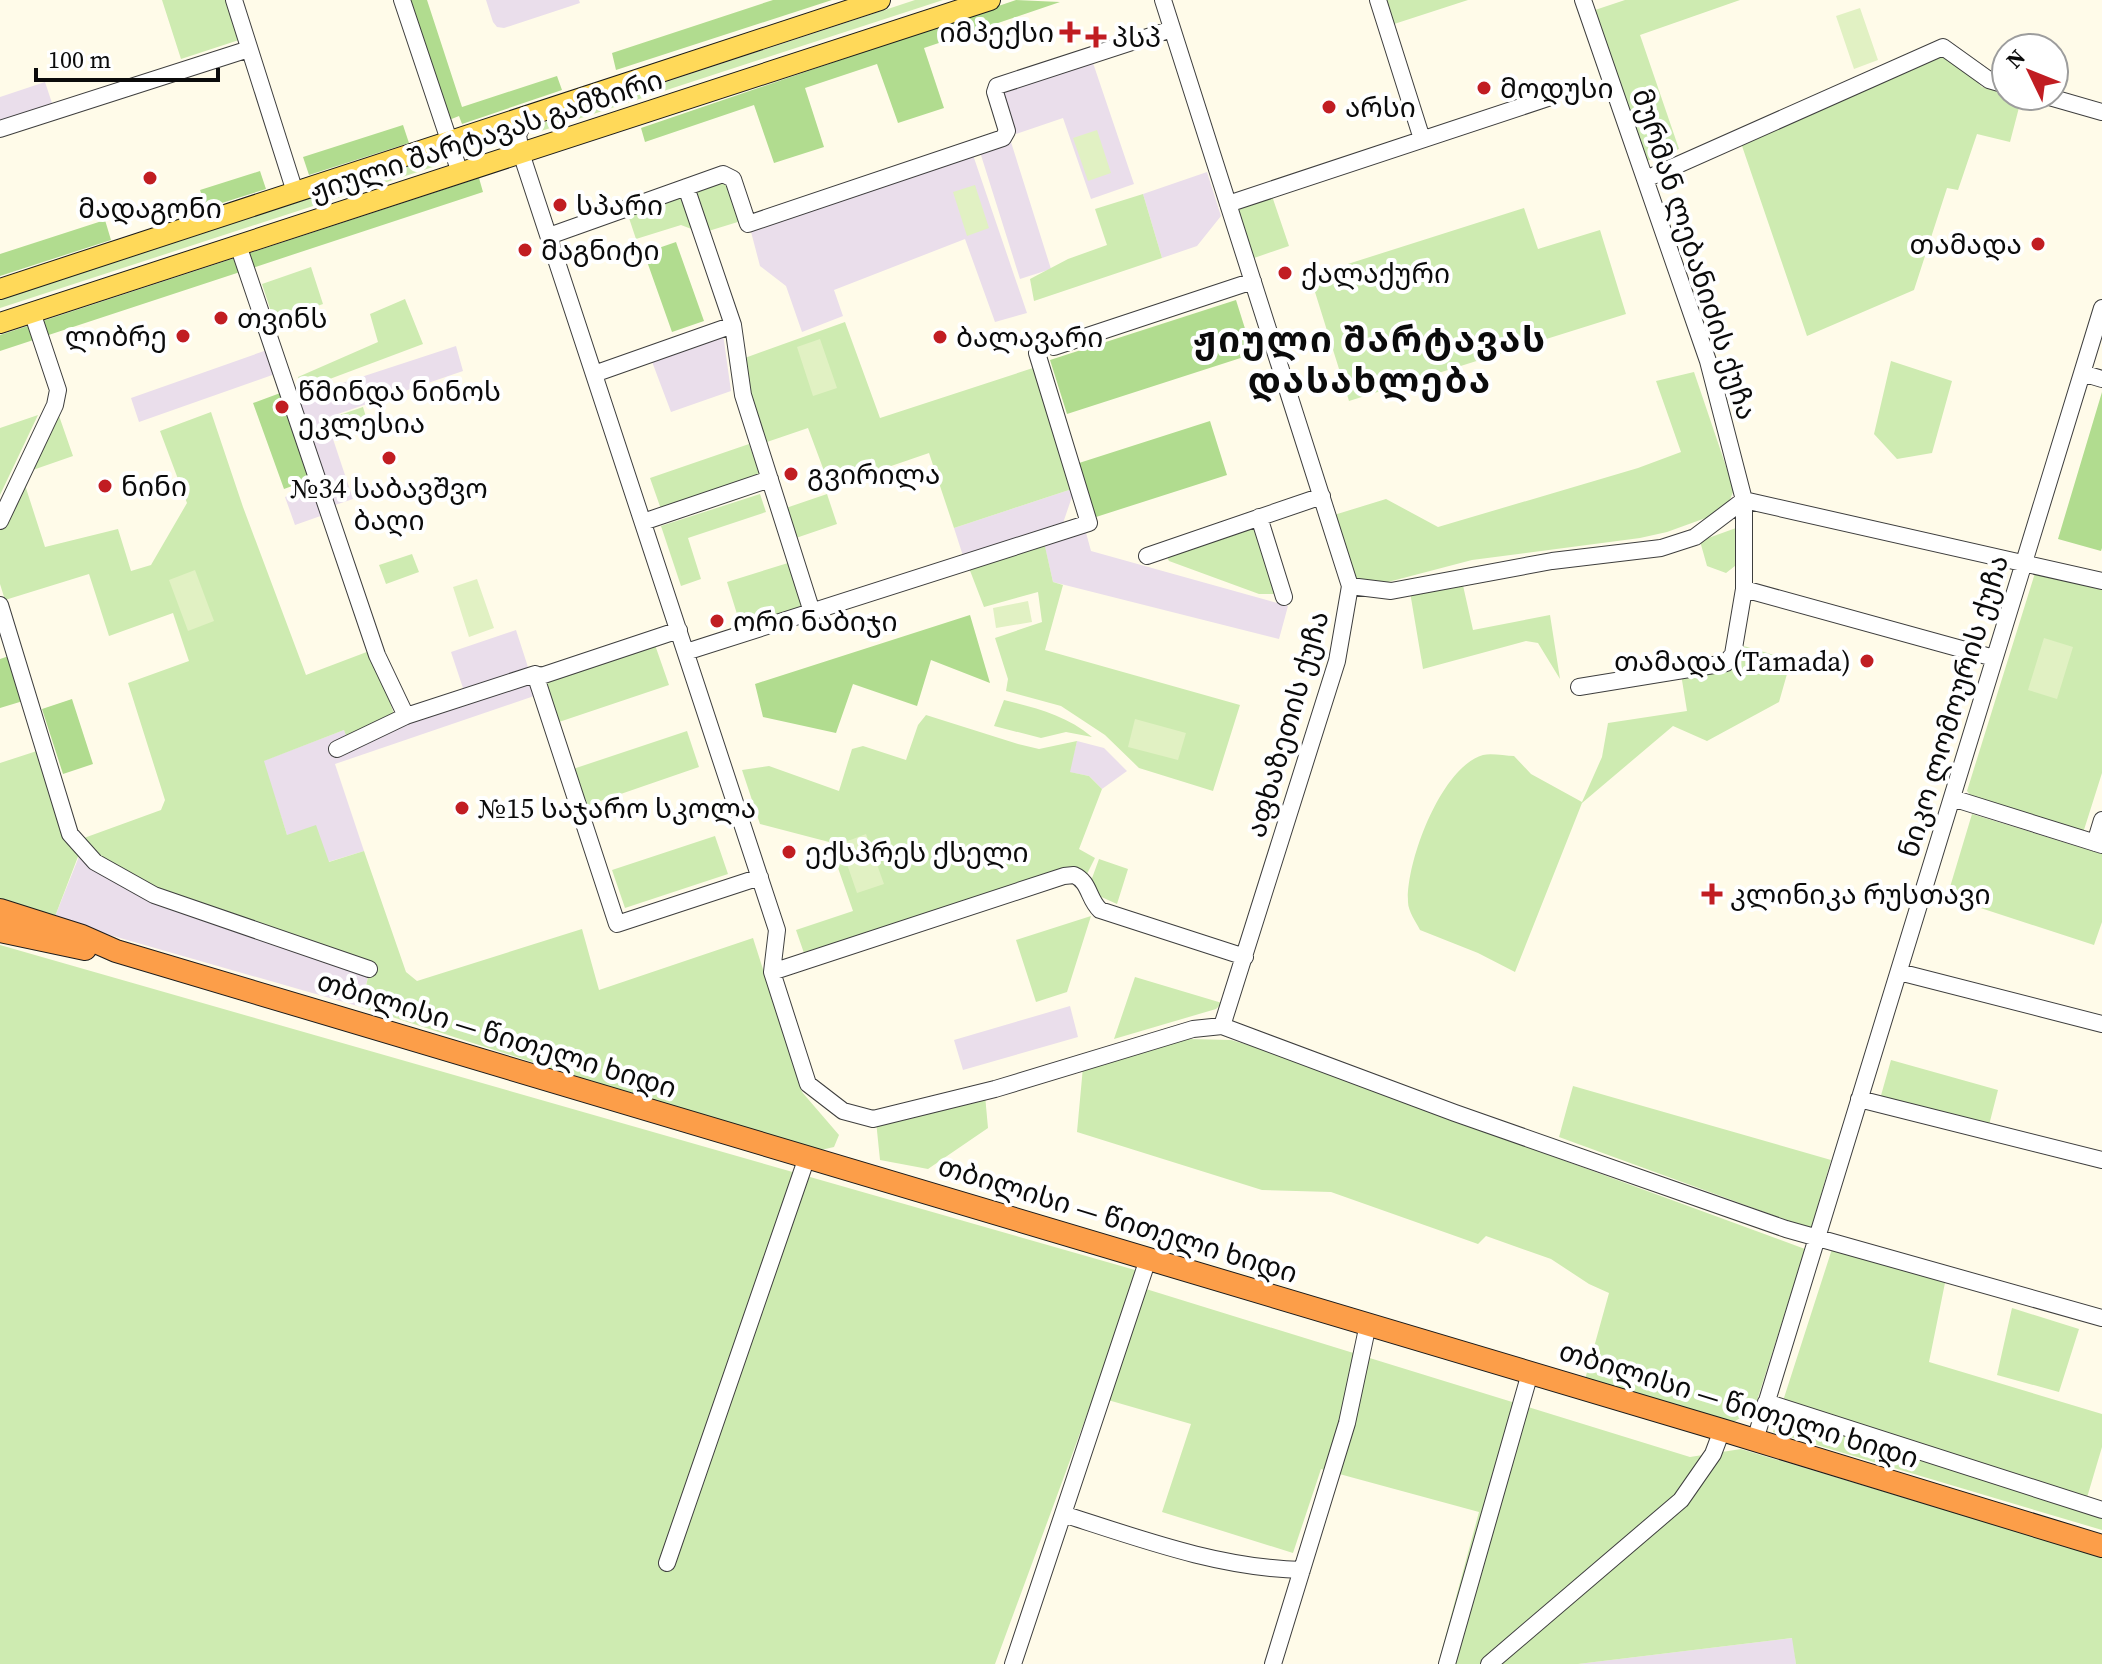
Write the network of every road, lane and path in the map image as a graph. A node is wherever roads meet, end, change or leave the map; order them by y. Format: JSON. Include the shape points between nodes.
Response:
{"nodes":[{"id":1,"x":234,"y":0,"type":"edge"},
{"id":2,"x":402,"y":0,"type":"edge"},
{"id":3,"x":880,"y":0,"type":"edge"},
{"id":4,"x":990,"y":0,"type":"edge"},
{"id":5,"x":1163,"y":0,"type":"edge"},
{"id":6,"x":1378,"y":0,"type":"edge"},
{"id":7,"x":1583,"y":0,"type":"edge"},
{"id":8,"x":1172,"y":29,"type":"junction"},
{"id":9,"x":249,"y":49,"type":"junction"},
{"id":10,"x":1990,"y":80,"type":"edge"},
{"id":11,"x":1551,"y":97,"type":"dead end"},
{"id":12,"x":2070,"y":103,"type":"edge"},
{"id":13,"x":2102,"y":112,"type":"edge"},
{"id":14,"x":526,"y":117,"type":"junction"},
{"id":15,"x":492,"y":127,"type":"junction"},
{"id":16,"x":0,"y":129,"type":"edge"},
{"id":17,"x":1422,"y":139,"type":"junction"},
{"id":18,"x":449,"y":142,"type":"junction"},
{"id":19,"x":521,"y":153,"type":"junction"},
{"id":20,"x":460,"y":173,"type":"junction"},
{"id":21,"x":1646,"y":179,"type":"junction"},
{"id":22,"x":686,"y":187,"type":"junction"},
{"id":23,"x":295,"y":192,"type":"junction"},
{"id":24,"x":1228,"y":204,"type":"junction"},
{"id":25,"x":549,"y":236,"type":"junction"},
{"id":26,"x":238,"y":245,"type":"junction"},
{"id":27,"x":1253,"y":281,"type":"junction"},
{"id":28,"x":0,"y":289,"type":"edge"},
{"id":29,"x":2102,"y":308,"type":"edge"},
{"id":30,"x":32,"y":312,"type":"junction"},
{"id":31,"x":0,"y":323,"type":"edge"},
{"id":32,"x":733,"y":325,"type":"junction"},
{"id":33,"x":1054,"y":347,"type":"dead end"},
{"id":34,"x":1037,"y":353,"type":"dead end"},
{"id":35,"x":2082,"y":373,"type":"junction"},
{"id":36,"x":594,"y":374,"type":"junction"},
{"id":37,"x":2102,"y":379,"type":"edge"},
{"id":38,"x":770,"y":479,"type":"junction"},
{"id":39,"x":1322,"y":496,"type":"junction"},
{"id":40,"x":1744,"y":500,"type":"junction"},
{"id":41,"x":1259,"y":517,"type":"junction"},
{"id":42,"x":0,"y":521,"type":"edge"},
{"id":43,"x":643,"y":522,"type":"junction"},
{"id":44,"x":1147,"y":556,"type":"dead end"},
{"id":45,"x":2024,"y":562,"type":"junction"},
{"id":46,"x":2102,"y":581,"type":"edge"},
{"id":47,"x":1350,"y":586,"type":"junction"},
{"id":48,"x":1744,"y":589,"type":"junction"},
{"id":49,"x":1284,"y":597,"type":"dead end"},
{"id":50,"x":0,"y":605,"type":"edge"},
{"id":51,"x":812,"y":612,"type":"junction"},
{"id":52,"x":679,"y":630,"type":"junction"},
{"id":53,"x":686,"y":652,"type":"junction"},
{"id":54,"x":1994,"y":658,"type":"junction"},
{"id":55,"x":535,"y":674,"type":"junction"},
{"id":56,"x":1579,"y":687,"type":"dead end"},
{"id":57,"x":406,"y":716,"type":"junction"},
{"id":58,"x":337,"y":749,"type":"dead end"},
{"id":59,"x":1952,"y":798,"type":"junction"},
{"id":60,"x":2102,"y":820,"type":"edge"},
{"id":61,"x":2098,"y":844,"type":"edge"},
{"id":62,"x":760,"y":877,"type":"junction"},
{"id":63,"x":0,"y":910,"type":"edge"},
{"id":64,"x":0,"y":931,"type":"edge"},
{"id":65,"x":116,"y":951,"type":"junction"},
{"id":66,"x":1245,"y":957,"type":"junction"},
{"id":67,"x":369,"y":969,"type":"dead end"},
{"id":68,"x":772,"y":972,"type":"junction"},
{"id":69,"x":1899,"y":972,"type":"junction"},
{"id":70,"x":2102,"y":1024,"type":"edge"},
{"id":71,"x":1222,"y":1026,"type":"junction"},
{"id":72,"x":1859,"y":1099,"type":"junction"},
{"id":73,"x":807,"y":1157,"type":"junction"},
{"id":74,"x":2102,"y":1160,"type":"edge"},
{"id":75,"x":1816,"y":1239,"type":"junction"},
{"id":76,"x":1148,"y":1259,"type":"junction"},
{"id":77,"x":2102,"y":1318,"type":"edge"},
{"id":78,"x":1368,"y":1324,"type":"junction"},
{"id":79,"x":1530,"y":1373,"type":"junction"},
{"id":80,"x":1766,"y":1402,"type":"junction"},
{"id":81,"x":1722,"y":1430,"type":"junction"},
{"id":82,"x":1755,"y":1440,"type":"junction"},
{"id":83,"x":2102,"y":1510,"type":"edge"},
{"id":84,"x":1063,"y":1514,"type":"junction"},
{"id":85,"x":2102,"y":1546,"type":"edge"},
{"id":86,"x":667,"y":1563,"type":"dead end"},
{"id":87,"x":1302,"y":1570,"type":"junction"},
{"id":88,"x":1013,"y":1664,"type":"edge"},
{"id":89,"x":1273,"y":1664,"type":"edge"},
{"id":90,"x":1447,"y":1664,"type":"edge"},
{"id":91,"x":1489,"y":1664,"type":"edge"}],
"edges":[{"from":1,"to":9,"type":"street"},
{"from":2,"to":18,"type":"street"},
{"from":3,"to":14,"type":"main road","name":"ჟიული შარტავას გამზირი"},
{"from":4,"to":19,"type":"main road","name":"ჟიული შარტავას გამზირი"},
{"from":5,"to":8,"type":"street","name":"აფხაზეთის ქუჩა"},
{"from":6,"to":17,"type":"street"},
{"from":7,"to":21,"type":"street","name":"მურმან ლებანიძის ქუჩა"},
{"from":8,"to":22,"type":"street","via":[[997,86],[1007,131],[1003,138],[748,224],[729,175]]},
{"from":8,"to":24,"type":"street","name":"აფხაზეთის ქუჩა"},
{"from":9,"to":16,"type":"street"},
{"from":9,"to":23,"type":"street"},
{"from":10,"to":21,"type":"street","via":[[1943,47]]},
{"from":11,"to":17,"type":"street"},
{"from":12,"to":13,"type":"street"},
{"from":14,"to":15,"type":"main road","name":"ჟიული შარტავას გამზირი"},
{"from":14,"to":19,"type":"street","via":[[518,135]]},
{"from":15,"to":18,"type":"main road","name":"ჟიული შარტავას გამზირი"},
{"from":15,"to":19,"type":"street","via":[[511,137]]},
{"from":17,"to":24,"type":"street"},
{"from":18,"to":20,"type":"street"},
{"from":18,"to":23,"type":"main road","name":"ჟიული შარტავას გამზირი"},
{"from":19,"to":20,"type":"main road","name":"ჟიული შარტავას გამზირი"},
{"from":19,"to":25,"type":"street"},
{"from":20,"to":26,"type":"main road","name":"ჟიული შარტავას გამზირი"},
{"from":21,"to":40,"type":"street","name":"მურმან ლებანიძის ქუჩა","via":[[1708,361]]},
{"from":22,"to":25,"type":"street"},
{"from":22,"to":32,"type":"street"},
{"from":23,"to":28,"type":"main road","name":"ჟიული შარტავას გამზირი"},
{"from":24,"to":27,"type":"street","name":"აფხაზეთის ქუჩა"},
{"from":25,"to":36,"type":"street"},
{"from":26,"to":30,"type":"main road","name":"ჟიული შარტავას გამზირი"},
{"from":26,"to":57,"type":"street","via":[[377,655]]},
{"from":27,"to":33,"type":"street"},
{"from":27,"to":39,"type":"street","name":"აფხაზეთის ქუჩა"},
{"from":29,"to":35,"type":"street","name":"ნიკო ლომოურის ქუჩა"},
{"from":30,"to":31,"type":"main road","name":"ჟიული შარტავას გამზირი"},
{"from":30,"to":42,"type":"street","via":[[58,390]]},
{"from":32,"to":36,"type":"street"},
{"from":32,"to":38,"type":"street","via":[[743,395]]},
{"from":34,"to":51,"type":"street","via":[[1089,523]]},
{"from":35,"to":37,"type":"street"},
{"from":35,"to":45,"type":"street","name":"ნიკო ლომოურის ქუჩა"},
{"from":36,"to":43,"type":"street"},
{"from":38,"to":43,"type":"street"},
{"from":38,"to":51,"type":"street"},
{"from":39,"to":41,"type":"street"},
{"from":39,"to":47,"type":"street","name":"აფხაზეთის ქუჩა"},
{"from":40,"to":45,"type":"street"},
{"from":40,"to":47,"type":"street","via":[[1695,537],[1661,548],[1552,561],[1391,591]]},
{"from":40,"to":48,"type":"street","name":"მურმან ლებანიძის ქუჩა"},
{"from":41,"to":44,"type":"street"},
{"from":41,"to":49,"type":"street"},
{"from":43,"to":52,"type":"street"},
{"from":45,"to":46,"type":"street"},
{"from":45,"to":54,"type":"street","name":"ნიკო ლომოურის ქუჩა"},
{"from":47,"to":66,"type":"street","name":"აფხაზეთის ქუჩა","via":[[1337,661]]},
{"from":48,"to":54,"type":"street"},
{"from":48,"to":56,"type":"street","name":"მურმან ლებანიძის ქუჩა","via":[[1733,654],[1726,663]]},
{"from":50,"to":67,"type":"street","via":[[70,834],[95,862],[154,895]]},
{"from":51,"to":53,"type":"street"},
{"from":52,"to":53,"type":"street"},
{"from":52,"to":55,"type":"street"},
{"from":53,"to":62,"type":"street"},
{"from":54,"to":59,"type":"street","name":"ნიკო ლომოურის ქუჩა"},
{"from":55,"to":57,"type":"street"},
{"from":55,"to":62,"type":"street","via":[[617,924]]},
{"from":57,"to":58,"type":"street"},
{"from":59,"to":61,"type":"street"},
{"from":59,"to":69,"type":"street","name":"ნიკო ლომოურის ქუჩა"},
{"from":60,"to":61,"type":"street"},
{"from":62,"to":68,"type":"street","via":[[777,930]]},
{"from":63,"to":65,"type":"highway","name":"თბილისი — წითელი ხიდი"},
{"from":64,"to":65,"type":"highway","name":"თბილისი — წითელი ხიდი","via":[[74,949]]},
{"from":65,"to":73,"type":"highway","name":"თბილისი — წითელი ხიდი"},
{"from":66,"to":68,"type":"street","via":[[1100,910],[1087,885],[1074,875]]},
{"from":66,"to":71,"type":"street","name":"აფხაზეთის ქუჩა"},
{"from":68,"to":71,"type":"street","via":[[808,1084],[843,1111],[873,1119],[995,1089],[1193,1029]]},
{"from":69,"to":70,"type":"street"},
{"from":69,"to":72,"type":"street","name":"ნიკო ლომოურის ქუჩა"},
{"from":71,"to":75,"type":"street"},
{"from":72,"to":74,"type":"street"},
{"from":72,"to":75,"type":"street","name":"ნიკო ლომოურის ქუჩა"},
{"from":73,"to":76,"type":"highway","name":"თბილისი — წითელი ხიდი"},
{"from":73,"to":86,"type":"street"},
{"from":75,"to":77,"type":"street"},
{"from":75,"to":80,"type":"street","name":"ნიკო ლომოურის ქუჩა"},
{"from":76,"to":78,"type":"highway","name":"თბილისი — წითელი ხიდი"},
{"from":76,"to":84,"type":"street"},
{"from":78,"to":79,"type":"highway","name":"თბილისი — წითელი ხიდი"},
{"from":78,"to":87,"type":"street","via":[[1347,1423]]},
{"from":79,"to":81,"type":"highway","name":"თბილისი — წითელი ხიდი"},
{"from":79,"to":90,"type":"street"},
{"from":80,"to":82,"type":"street","name":"ნიკო ლომოურის ქუჩა"},
{"from":80,"to":83,"type":"street"},
{"from":81,"to":82,"type":"highway","name":"თბილისი — წითელი ხიდი"},
{"from":81,"to":91,"type":"street","via":[[1713,1454],[1681,1500]]},
{"from":82,"to":85,"type":"highway","name":"თბილისი — წითელი ხიდი"},
{"from":84,"to":87,"type":"street","via":[[1231,1564]]},
{"from":84,"to":88,"type":"street"},
{"from":87,"to":89,"type":"street"}]}
